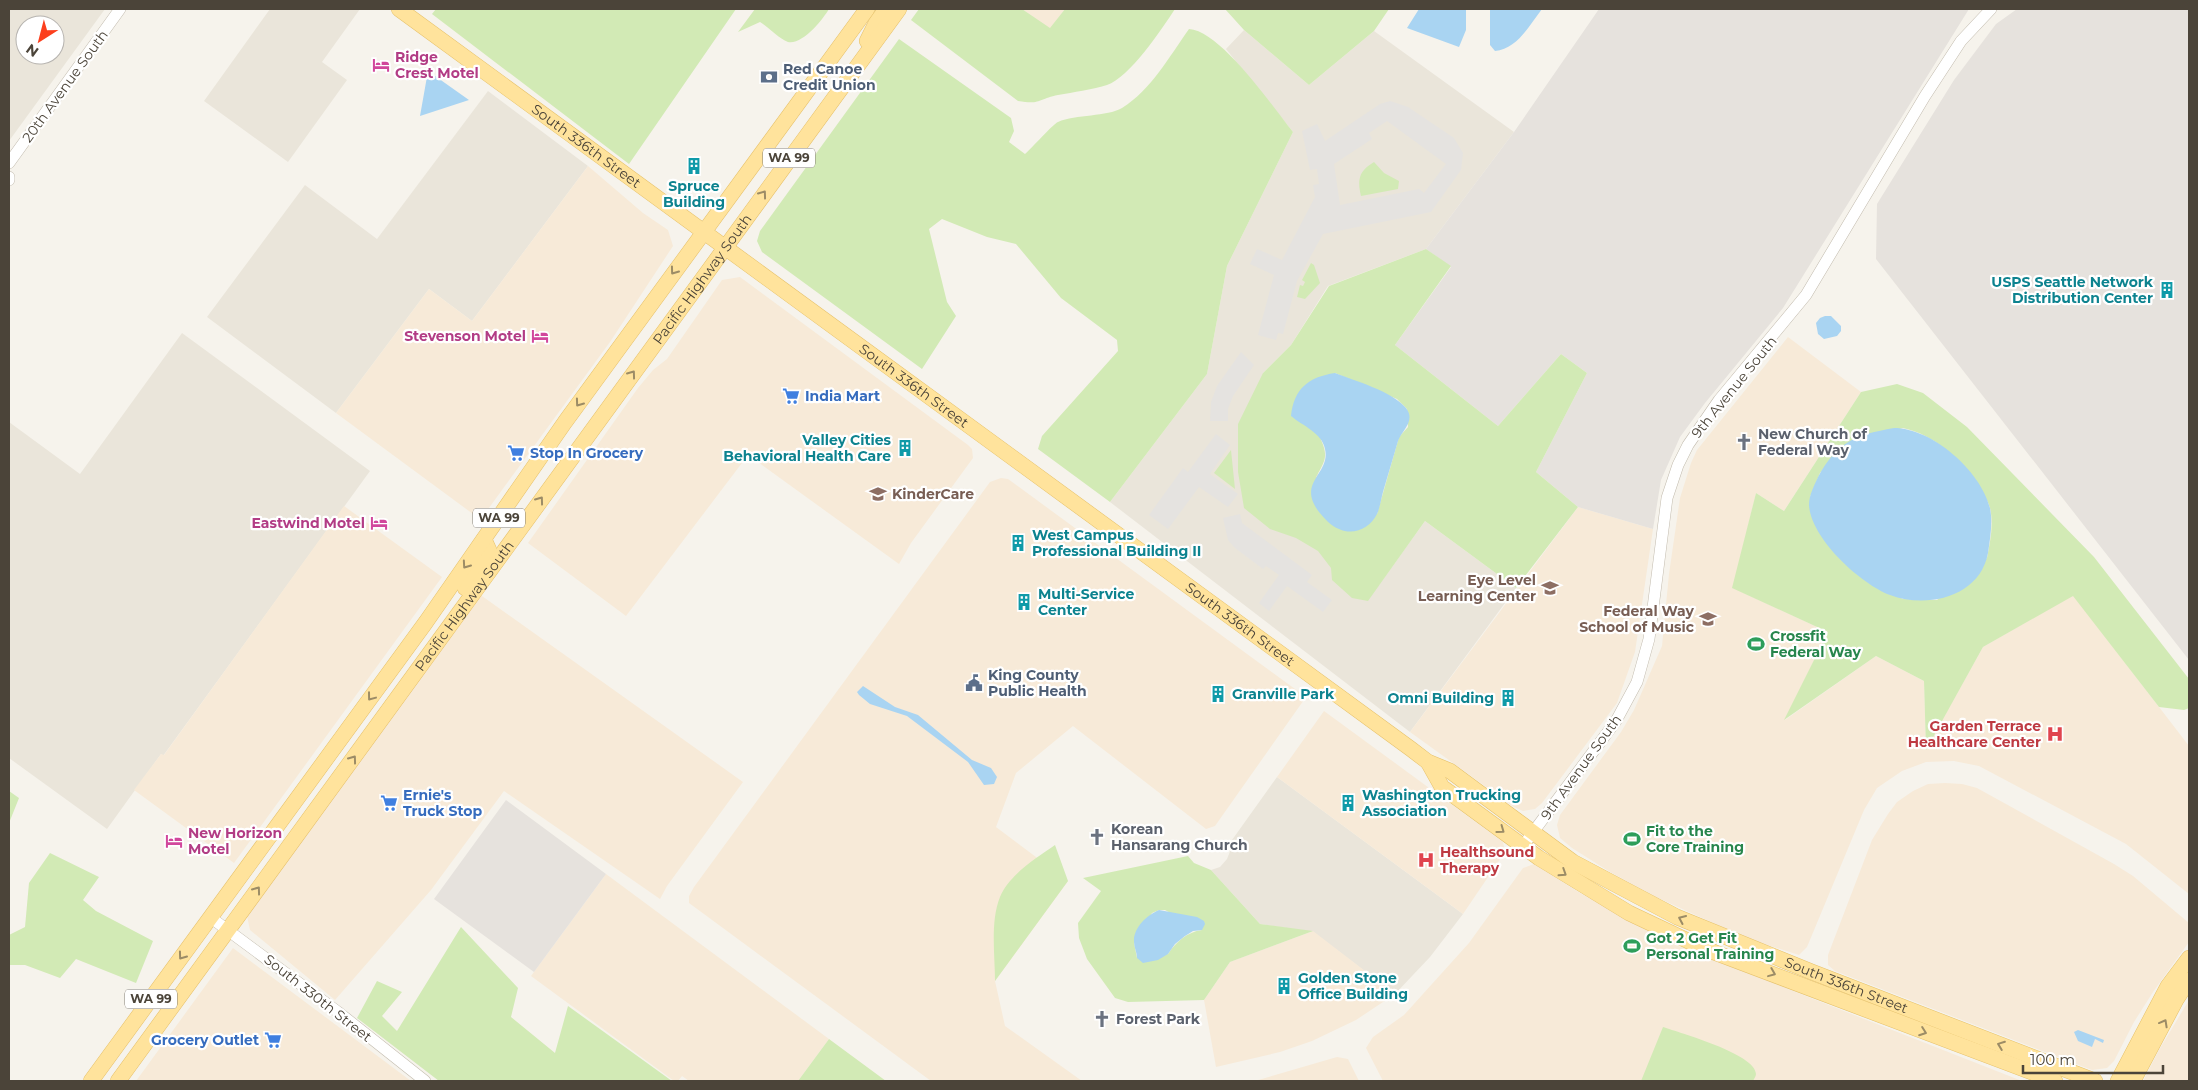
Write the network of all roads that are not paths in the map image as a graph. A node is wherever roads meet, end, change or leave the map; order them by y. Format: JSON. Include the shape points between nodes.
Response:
{"nodes":[{"id":1,"x":120,"y":9,"type":"edge"},
{"id":2,"x":400,"y":9,"type":"edge"},
{"id":3,"x":867,"y":9,"type":"edge"},
{"id":4,"x":886,"y":9,"type":"edge"},
{"id":5,"x":899,"y":9,"type":"edge"},
{"id":6,"x":1991,"y":9,"type":"edge"},
{"id":7,"x":854,"y":69,"type":"junction"},
{"id":8,"x":9,"y":162,"type":"edge"},
{"id":9,"x":703,"y":232,"type":"junction"},
{"id":10,"x":724,"y":247,"type":"junction"},
{"id":11,"x":484,"y":539,"type":"junction"},
{"id":12,"x":436,"y":607,"type":"junction"},
{"id":13,"x":433,"y":649,"type":"junction"},
{"id":14,"x":393,"y":704,"type":"junction"},
{"id":15,"x":1428,"y":762,"type":"junction"},
{"id":16,"x":1533,"y":833,"type":"junction"},
{"id":17,"x":1523,"y":846,"type":"junction"},
{"id":18,"x":210,"y":917,"type":"junction"},
{"id":19,"x":228,"y":930,"type":"junction"},
{"id":20,"x":2189,"y":958,"type":"edge"},
{"id":21,"x":2189,"y":980,"type":"edge"},
{"id":22,"x":91,"y":1081,"type":"edge"},
{"id":23,"x":118,"y":1081,"type":"edge"},
{"id":24,"x":425,"y":1081,"type":"edge"},
{"id":25,"x":2055,"y":1081,"type":"edge"},
{"id":26,"x":2096,"y":1081,"type":"edge"},
{"id":27,"x":2118,"y":1081,"type":"edge"},
{"id":28,"x":2133,"y":1081,"type":"edge"}],
"edges":[{"from":1,"to":8,"type":"street","name":"20th Avenue South"},
{"from":2,"to":9,"type":"main road","name":"South 336th Street"},
{"from":3,"to":9,"type":"main road","name":"Pacific Highway South","number":"WA 99"},
{"from":4,"to":7,"type":"main road"},
{"from":5,"to":7,"type":"main road","name":"Pacific Highway South","number":"WA 99"},
{"from":6,"to":16,"type":"street","name":"9th Avenue South","via":[[1961,41],[1925,96],[1806,295],[1719,400],[1688,445],[1667,498],[1649,640],[1637,682],[1616,721]]},
{"from":10,"to":7,"type":"main road","name":"Pacific Highway South","number":"WA 99","one_way":true},
{"from":9,"to":10,"type":"main road","name":"South 336th Street"},
{"from":9,"to":11,"type":"main road","name":"Pacific Highway South","number":"WA 99","one_way":true},
{"from":13,"to":10,"type":"main road","name":"Pacific Highway South","number":"WA 99","one_way":true},
{"from":10,"to":15,"type":"main road","name":"South 336th Street"},
{"from":11,"to":12,"type":"main road","name":"Pacific Highway South","number":"WA 99","one_way":true},
{"from":11,"to":13,"type":"main road","via":[[489,546],[488,555],[461,594]]},
{"from":12,"to":14,"type":"main road","via":[[418,649],[388,692]]},
{"from":12,"to":18,"type":"main road","name":"Pacific Highway South","number":"WA 99","one_way":true},
{"from":13,"to":14,"type":"main road","name":"Pacific Highway South","number":"WA 99"},
{"from":19,"to":14,"type":"main road","name":"Pacific Highway South","number":"WA 99","one_way":true},
{"from":15,"to":16,"type":"main road","name":"South 336th Street","via":[[1450,771]]},
{"from":15,"to":17,"type":"main road","name":"South 336th Street","one_way":true,"via":[[1442,787]]},
{"from":16,"to":17,"type":"street","name":"9th Avenue South"},
{"from":26,"to":16,"type":"main road","name":"South 336th Street","one_way":true,"via":[[1683,920],[1595,876]]},
{"from":17,"to":25,"type":"main road","name":"South 336th Street","one_way":true,"via":[[1614,904],[1703,948]]},
{"from":18,"to":19,"type":"street","name":"South 330th Street"},
{"from":18,"to":22,"type":"main road","name":"Pacific Highway South","number":"WA 99","one_way":true},
{"from":19,"to":23,"type":"main road","name":"Pacific Highway South","number":"WA 99"},
{"from":19,"to":24,"type":"street","name":"South 330th Street"},
{"from":20,"to":27,"type":"main road","via":[[2164,993]]},
{"from":28,"to":21,"type":"main road","one_way":true}]}
